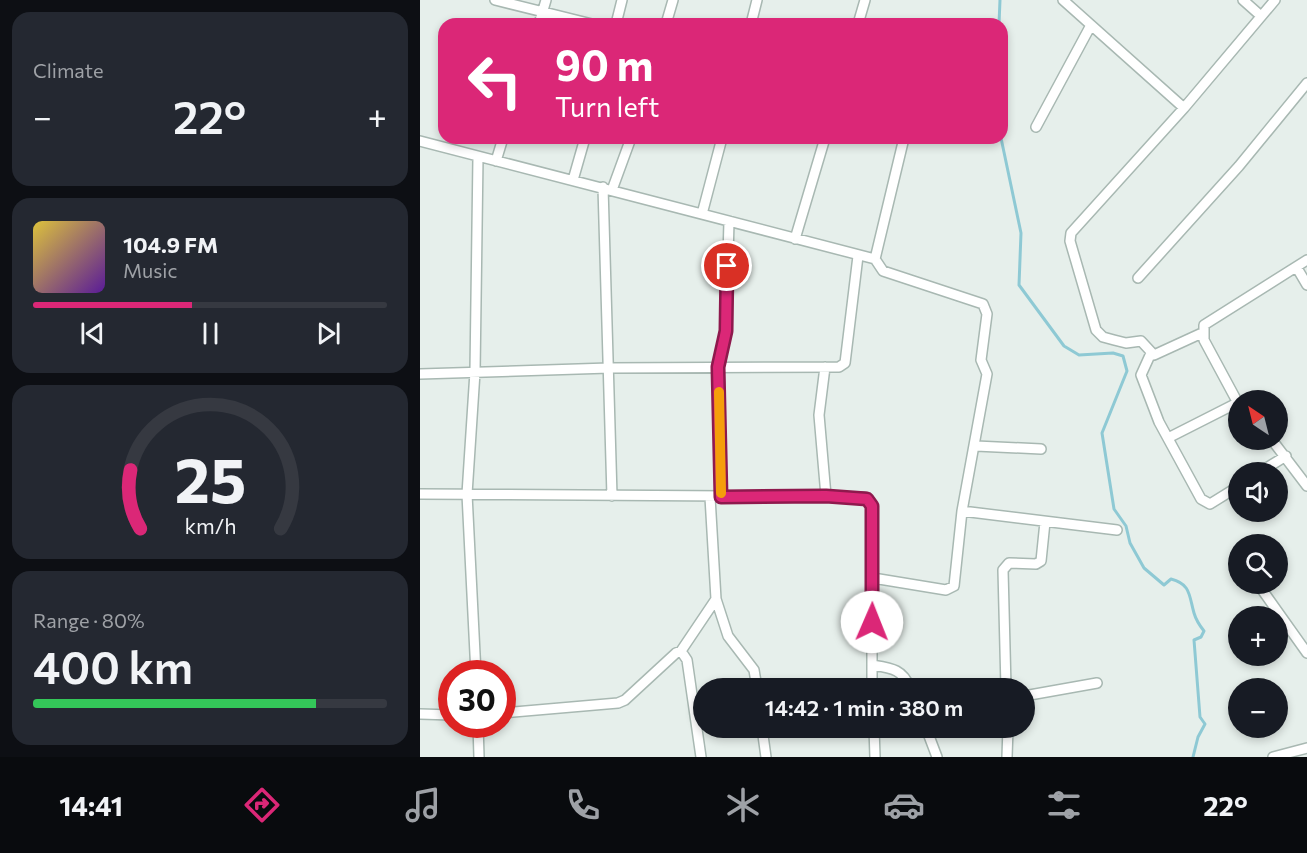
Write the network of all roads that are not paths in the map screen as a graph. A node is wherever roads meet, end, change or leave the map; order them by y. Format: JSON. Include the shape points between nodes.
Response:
{"nodes":[{"id":1,"x":495,"y":0,"type":"edge"},
{"id":2,"x":546,"y":0,"type":"edge"},
{"id":3,"x":622,"y":0,"type":"edge"},
{"id":4,"x":673,"y":0,"type":"edge"},
{"id":5,"x":757,"y":0,"type":"edge"},
{"id":6,"x":865,"y":0,"type":"edge"},
{"id":7,"x":1063,"y":0,"type":"edge"},
{"id":8,"x":1243,"y":0,"type":"edge"},
{"id":9,"x":1275,"y":0,"type":"edge"},
{"id":10,"x":543,"y":12,"type":"junction"},
{"id":11,"x":1261,"y":16,"type":"junction"},
{"id":12,"x":541,"y":18,"type":"edge"},
{"id":13,"x":568,"y":18,"type":"edge"},
{"id":14,"x":618,"y":18,"type":"edge"},
{"id":15,"x":668,"y":18,"type":"edge"},
{"id":16,"x":752,"y":18,"type":"edge"},
{"id":17,"x":860,"y":18,"type":"edge"},
{"id":18,"x":1091,"y":25,"type":"junction"},
{"id":19,"x":1307,"y":83,"type":"edge"},
{"id":20,"x":1184,"y":108,"type":"junction"},
{"id":21,"x":1036,"y":127,"type":"dead end"},
{"id":22,"x":420,"y":141,"type":"edge"},
{"id":23,"x":501,"y":144,"type":"edge"},
{"id":24,"x":583,"y":144,"type":"edge"},
{"id":25,"x":628,"y":144,"type":"edge"},
{"id":26,"x":720,"y":144,"type":"edge"},
{"id":27,"x":823,"y":144,"type":"edge"},
{"id":28,"x":903,"y":144,"type":"edge"},
{"id":29,"x":478,"y":157,"type":"junction"},
{"id":30,"x":496,"y":161,"type":"junction"},
{"id":31,"x":573,"y":180,"type":"junction"},
{"id":32,"x":608,"y":189,"type":"junction"},
{"id":33,"x":702,"y":214,"type":"junction"},
{"id":34,"x":729,"y":221,"type":"junction"},
{"id":35,"x":795,"y":239,"type":"junction"},
{"id":36,"x":858,"y":256,"type":"junction"},
{"id":37,"x":875,"y":260,"type":"junction"},
{"id":38,"x":1307,"y":260,"type":"edge"},
{"id":39,"x":1297,"y":268,"type":"junction"},
{"id":40,"x":1138,"y":278,"type":"dead end"},
{"id":41,"x":1307,"y":285,"type":"edge"},
{"id":42,"x":1202,"y":333,"type":"junction"},
{"id":43,"x":1151,"y":353,"type":"junction"},
{"id":44,"x":718,"y":367,"type":"junction"},
{"id":45,"x":825,"y":367,"type":"junction"},
{"id":46,"x":609,"y":368,"type":"junction"},
{"id":47,"x":475,"y":372,"type":"junction"},
{"id":48,"x":420,"y":374,"type":"edge"},
{"id":49,"x":1231,"y":390,"type":"edge"},
{"id":50,"x":1228,"y":409,"type":"edge"},
{"id":51,"x":1168,"y":438,"type":"junction"},
{"id":52,"x":976,"y":446,"type":"junction"},
{"id":53,"x":1041,"y":449,"type":"dead end"},
{"id":54,"x":1281,"y":450,"type":"edge"},
{"id":55,"x":1286,"y":456,"type":"junction"},
{"id":56,"x":1276,"y":462,"type":"edge"},
{"id":57,"x":1307,"y":486,"type":"edge"},
{"id":58,"x":1228,"y":493,"type":"edge"},
{"id":59,"x":420,"y":494,"type":"edge"},
{"id":60,"x":467,"y":494,"type":"junction"},
{"id":61,"x":612,"y":496,"type":"junction"},
{"id":62,"x":826,"y":496,"type":"junction"},
{"id":63,"x":710,"y":497,"type":"junction"},
{"id":64,"x":721,"y":497,"type":"junction"},
{"id":65,"x":962,"y":511,"type":"junction"},
{"id":66,"x":1045,"y":522,"type":"junction"},
{"id":67,"x":1117,"y":530,"type":"dead end"},
{"id":68,"x":873,"y":578,"type":"junction"},
{"id":69,"x":1265,"y":594,"type":"edge"},
{"id":70,"x":716,"y":599,"type":"junction"},
{"id":71,"x":681,"y":651,"type":"junction"},
{"id":72,"x":1307,"y":653,"type":"edge"},
{"id":73,"x":475,"y":660,"type":"edge"},
{"id":74,"x":872,"y":665,"type":"junction"},
{"id":75,"x":755,"y":678,"type":"edge"},
{"id":76,"x":872,"y":678,"type":"edge"},
{"id":77,"x":906,"y":678,"type":"edge"},
{"id":78,"x":1006,"y":678,"type":"edge"},
{"id":79,"x":1097,"y":683,"type":"dead end"},
{"id":80,"x":1035,"y":694,"type":"edge"},
{"id":81,"x":516,"y":712,"type":"edge"},
{"id":82,"x":420,"y":714,"type":"edge"},
{"id":83,"x":438,"y":715,"type":"edge"},
{"id":84,"x":478,"y":738,"type":"edge"},
{"id":85,"x":763,"y":738,"type":"edge"},
{"id":86,"x":874,"y":738,"type":"edge"},
{"id":87,"x":930,"y":738,"type":"edge"},
{"id":88,"x":1008,"y":738,"type":"edge"},
{"id":89,"x":1307,"y":748,"type":"edge"},
{"id":90,"x":479,"y":757,"type":"edge"},
{"id":91,"x":701,"y":757,"type":"edge"},
{"id":92,"x":766,"y":757,"type":"edge"},
{"id":93,"x":875,"y":757,"type":"edge"},
{"id":94,"x":937,"y":757,"type":"edge"},
{"id":95,"x":1007,"y":757,"type":"edge"},
{"id":96,"x":1273,"y":757,"type":"edge"}],
"edges":[{"from":1,"to":10,"type":"street"},
{"from":2,"to":10,"type":"street"},
{"from":3,"to":14,"type":"street"},
{"from":4,"to":15,"type":"street"},
{"from":5,"to":16,"type":"street"},
{"from":6,"to":17,"type":"street"},
{"from":7,"to":18,"type":"street"},
{"from":8,"to":11,"type":"street"},
{"from":9,"to":11,"type":"street"},
{"from":10,"to":12,"type":"street"},
{"from":10,"to":13,"type":"street"},
{"from":11,"to":20,"type":"street"},
{"from":18,"to":20,"type":"street"},
{"from":18,"to":21,"type":"street"},
{"from":19,"to":40,"type":"street"},
{"from":20,"to":43,"type":"street","via":[[1071,233],[1070,242],[1096,330],[1103,337],[1141,342]]},
{"from":22,"to":29,"type":"street"},
{"from":23,"to":30,"type":"street"},
{"from":24,"to":31,"type":"street"},
{"from":25,"to":32,"type":"street"},
{"from":26,"to":33,"type":"street"},
{"from":27,"to":35,"type":"street"},
{"from":28,"to":37,"type":"street"},
{"from":29,"to":30,"type":"street"},
{"from":29,"to":47,"type":"street"},
{"from":30,"to":31,"type":"street"},
{"from":31,"to":32,"type":"street"},
{"from":32,"to":33,"type":"street"},
{"from":32,"to":46,"type":"street"},
{"from":33,"to":34,"type":"street"},
{"from":34,"to":35,"type":"street"},
{"from":34,"to":44,"type":"street","via":[[726,331]]},
{"from":35,"to":36,"type":"street"},
{"from":36,"to":37,"type":"street"},
{"from":36,"to":45,"type":"street","via":[[845,363]]},
{"from":37,"to":52,"type":"street","via":[[883,271],[980,302],[986,308],[981,360],[987,374]]},
{"from":38,"to":39,"type":"street"},
{"from":39,"to":41,"type":"street"},
{"from":39,"to":42,"type":"street","via":[[1210,320]]},
{"from":42,"to":43,"type":"street","via":[[1159,354]]},
{"from":42,"to":49,"type":"street"},
{"from":43,"to":51,"type":"street","via":[[1141,375]]},
{"from":44,"to":45,"type":"street"},
{"from":44,"to":46,"type":"street"},
{"from":44,"to":64,"type":"street"},
{"from":45,"to":62,"type":"street","via":[[819,415]]},
{"from":46,"to":47,"type":"street"},
{"from":46,"to":61,"type":"street"},
{"from":47,"to":48,"type":"street"},
{"from":47,"to":60,"type":"street"},
{"from":50,"to":51,"type":"street"},
{"from":51,"to":58,"type":"street","via":[[1204,502],[1216,501]]},
{"from":52,"to":53,"type":"street"},
{"from":52,"to":65,"type":"street"},
{"from":54,"to":55,"type":"street"},
{"from":55,"to":56,"type":"street"},
{"from":55,"to":57,"type":"street"},
{"from":59,"to":60,"type":"street"},
{"from":60,"to":61,"type":"street"},
{"from":60,"to":73,"type":"street"},
{"from":61,"to":63,"type":"street"},
{"from":62,"to":64,"type":"street"},
{"from":62,"to":68,"type":"street","via":[[864,497],[870,502]]},
{"from":63,"to":64,"type":"street"},
{"from":63,"to":70,"type":"street"},
{"from":65,"to":66,"type":"street"},
{"from":65,"to":68,"type":"street","via":[[952,588]]},
{"from":66,"to":67,"type":"street"},
{"from":66,"to":78,"type":"street","via":[[1041,561],[1009,563],[1003,570]]},
{"from":68,"to":74,"type":"street"},
{"from":69,"to":72,"type":"street"},
{"from":70,"to":71,"type":"street"},
{"from":70,"to":75,"type":"street","via":[[728,636],[754,670]]},
{"from":71,"to":81,"type":"street","via":[[618,703]]},
{"from":71,"to":91,"type":"street","via":[[687,660]]},
{"from":74,"to":76,"type":"street"},
{"from":74,"to":77,"type":"street","via":[[896,669]]},
{"from":79,"to":80,"type":"street"},
{"from":82,"to":83,"type":"street"},
{"from":84,"to":90,"type":"street"},
{"from":85,"to":92,"type":"street"},
{"from":86,"to":93,"type":"street"},
{"from":87,"to":94,"type":"street"},
{"from":88,"to":95,"type":"street"},
{"from":89,"to":96,"type":"street"}]}
